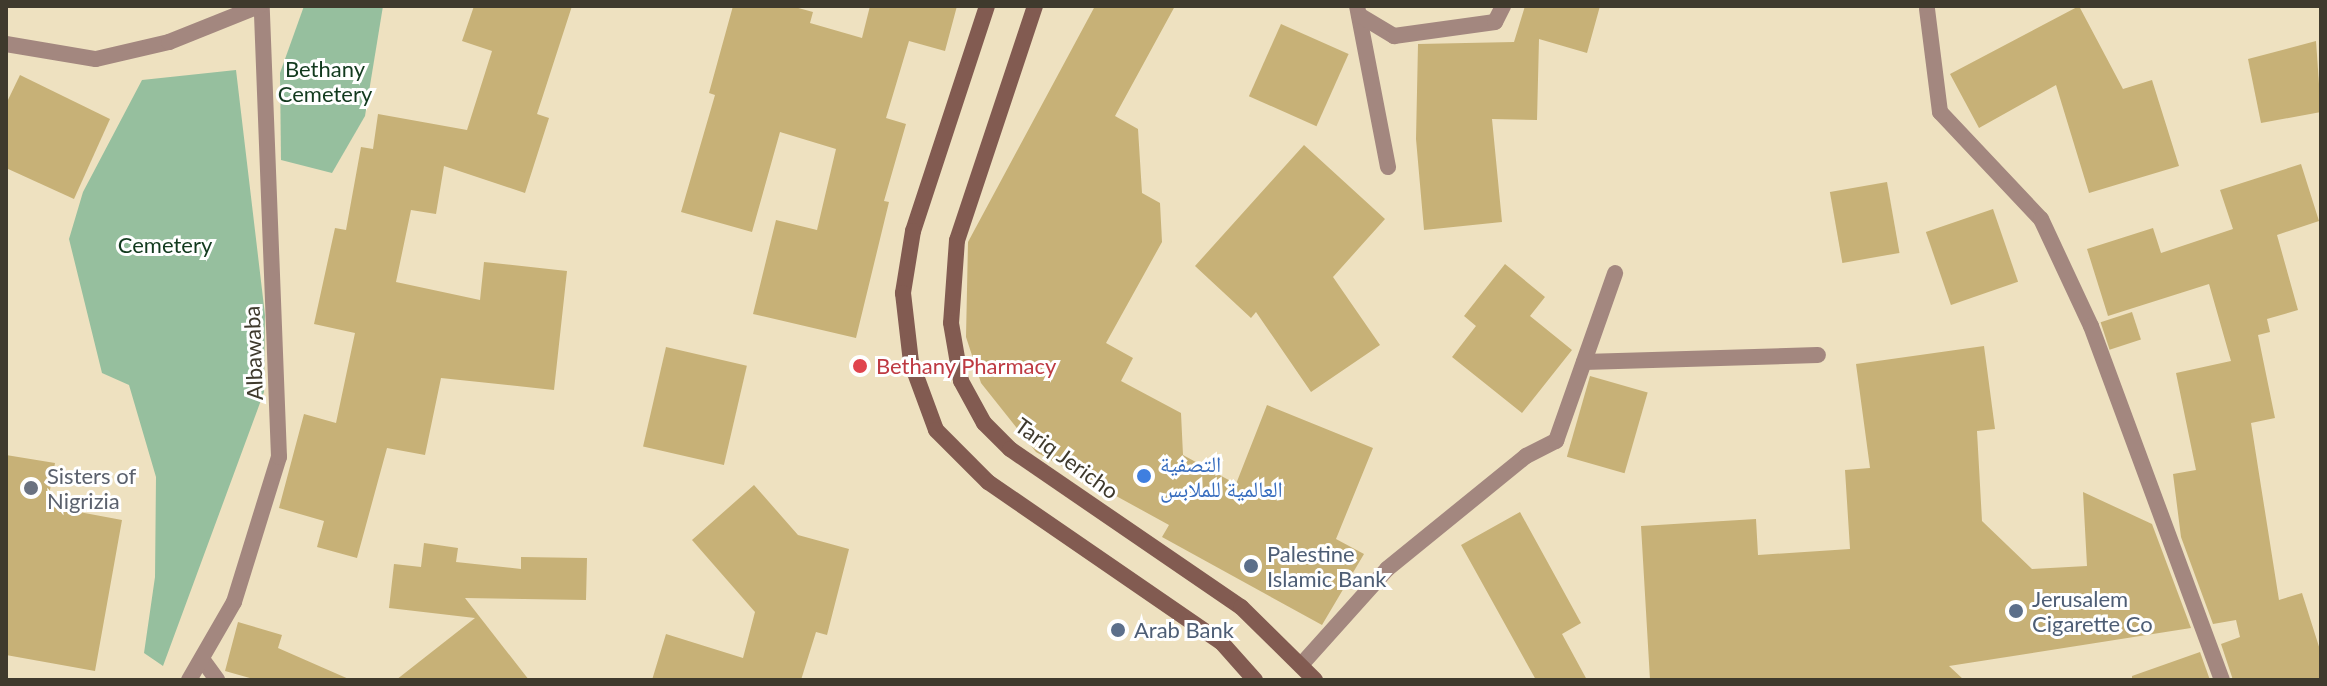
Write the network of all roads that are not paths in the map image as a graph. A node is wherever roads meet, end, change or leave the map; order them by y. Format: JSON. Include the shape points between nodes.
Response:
{"nodes":[{"id":1,"x":261,"y":6,"type":"edge"},
{"id":2,"x":987,"y":6,"type":"edge"},
{"id":3,"x":1035,"y":6,"type":"edge"},
{"id":4,"x":1503,"y":6,"type":"edge"},
{"id":5,"x":1927,"y":9,"type":"dead end"},
{"id":6,"x":1358,"y":10,"type":"edge"},
{"id":7,"x":6,"y":44,"type":"edge"},
{"id":8,"x":1388,"y":167,"type":"dead end"},
{"id":9,"x":1615,"y":273,"type":"dead end"},
{"id":10,"x":1818,"y":355,"type":"dead end"},
{"id":11,"x":1584,"y":362,"type":"junction"},
{"id":12,"x":202,"y":659,"type":"junction"},
{"id":13,"x":1301,"y":665,"type":"junction"},
{"id":14,"x":189,"y":680,"type":"edge"},
{"id":15,"x":217,"y":680,"type":"edge"},
{"id":16,"x":1255,"y":680,"type":"edge"},
{"id":17,"x":1315,"y":680,"type":"edge"},
{"id":18,"x":2222,"y":680,"type":"edge"}],
"edges":[{"from":1,"to":7,"type":"street","via":[[169,42],[96,59]]},
{"from":1,"to":12,"type":"street","name":"Albawaba","via":[[279,457],[234,602]]},
{"from":2,"to":16,"type":"main road","via":[[917,217],[903,293],[911,362],[936,430],[988,482],[1222,643]]},
{"from":3,"to":13,"type":"main road","name":"Tariq Jericho","via":[[957,240],[951,323],[961,381],[984,423],[1010,449],[1241,607]]},
{"from":4,"to":6,"type":"street","via":[[1495,22],[1394,36]]},
{"from":5,"to":18,"type":"street","via":[[1940,112],[2041,219],[2091,326]]},
{"from":6,"to":8,"type":"street"},
{"from":9,"to":11,"type":"street"},
{"from":10,"to":11,"type":"street"},
{"from":11,"to":13,"type":"street","via":[[1556,441],[1526,456],[1387,569]]},
{"from":12,"to":14,"type":"street","name":"Albawaba"},
{"from":12,"to":15,"type":"street"},
{"from":13,"to":17,"type":"main road","name":"Tariq Jericho"}]}
